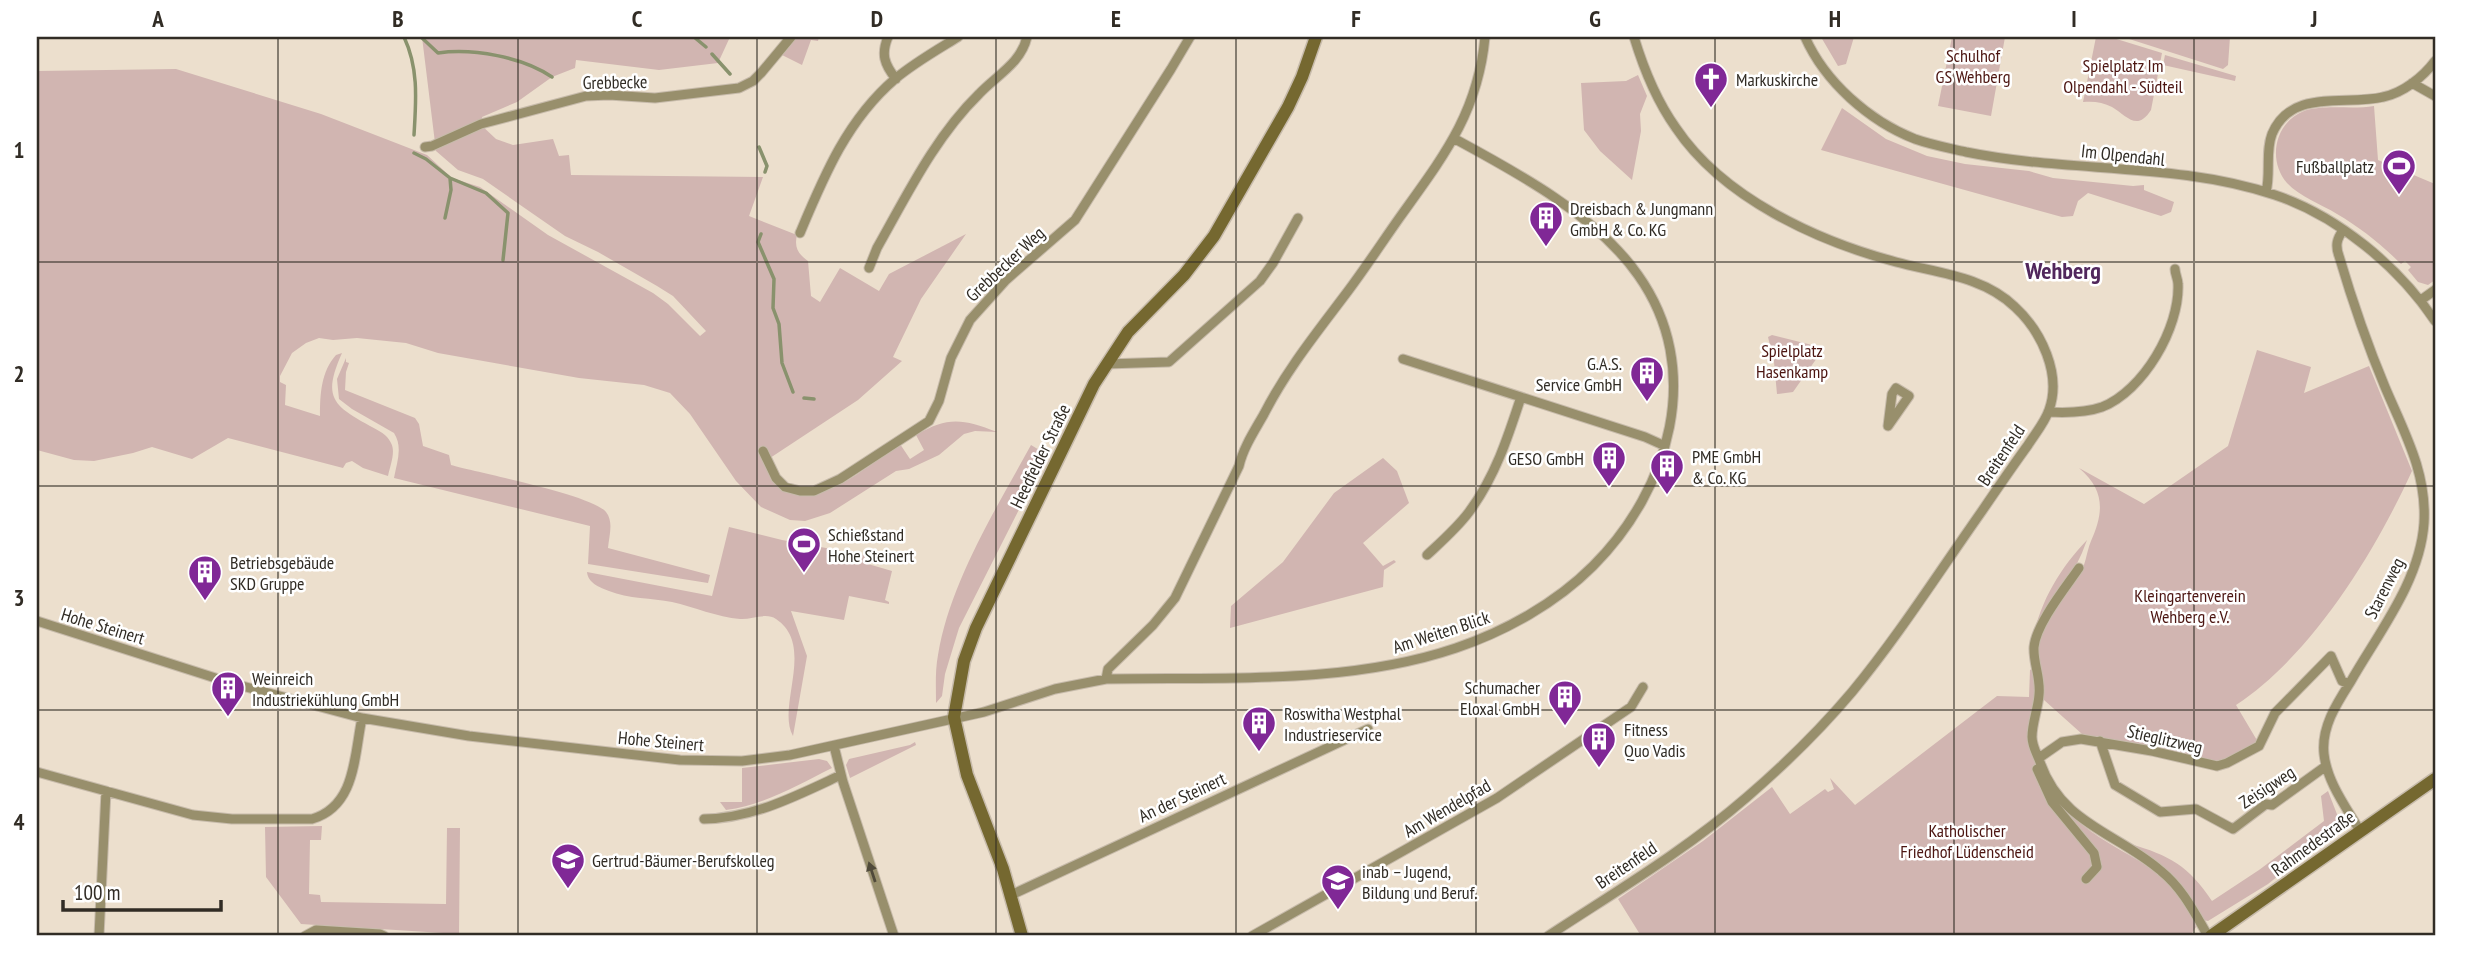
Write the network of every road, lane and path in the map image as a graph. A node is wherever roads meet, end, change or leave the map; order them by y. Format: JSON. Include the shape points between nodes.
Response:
{"nodes":[{"id":1,"x":791,"y":37,"type":"edge"},
{"id":2,"x":888,"y":37,"type":"edge"},
{"id":3,"x":958,"y":37,"type":"edge"},
{"id":4,"x":1027,"y":37,"type":"edge"},
{"id":5,"x":1190,"y":37,"type":"edge"},
{"id":6,"x":1316,"y":37,"type":"edge"},
{"id":7,"x":1485,"y":37,"type":"edge"},
{"id":8,"x":1634,"y":37,"type":"edge"},
{"id":9,"x":1805,"y":37,"type":"edge"},
{"id":10,"x":2435,"y":61,"type":"edge"},
{"id":11,"x":896,"y":79,"type":"junction"},
{"id":12,"x":2412,"y":83,"type":"junction"},
{"id":13,"x":2435,"y":96,"type":"edge"},
{"id":14,"x":1455,"y":139,"type":"junction"},
{"id":15,"x":425,"y":147,"type":"dead end"},
{"id":16,"x":2266,"y":192,"type":"junction"},
{"id":17,"x":1298,"y":218,"type":"dead end"},
{"id":18,"x":2343,"y":230,"type":"junction"},
{"id":19,"x":800,"y":233,"type":"dead end"},
{"id":20,"x":869,"y":268,"type":"dead end"},
{"id":21,"x":2175,"y":269,"type":"dead end"},
{"id":22,"x":2435,"y":290,"type":"edge"},
{"id":23,"x":2421,"y":300,"type":"junction"},
{"id":24,"x":2435,"y":321,"type":"edge"},
{"id":25,"x":1403,"y":359,"type":"dead end"},
{"id":26,"x":1106,"y":365,"type":"junction"},
{"id":27,"x":1521,"y":397,"type":"junction"},
{"id":28,"x":2048,"y":412,"type":"junction"},
{"id":29,"x":1665,"y":446,"type":"junction"},
{"id":30,"x":763,"y":451,"type":"dead end"},
{"id":31,"x":1427,"y":555,"type":"dead end"},
{"id":32,"x":2080,"y":568,"type":"dead end"},
{"id":33,"x":37,"y":621,"type":"edge"},
{"id":34,"x":1106,"y":679,"type":"junction"},
{"id":35,"x":2349,"y":684,"type":"junction"},
{"id":36,"x":1643,"y":687,"type":"dead end"},
{"id":37,"x":954,"y":717,"type":"junction"},
{"id":38,"x":362,"y":719,"type":"junction"},
{"id":39,"x":1368,"y":729,"type":"dead end"},
{"id":40,"x":2099,"y":741,"type":"junction"},
{"id":41,"x":834,"y":746,"type":"junction"},
{"id":42,"x":2039,"y":758,"type":"junction"},
{"id":43,"x":2326,"y":766,"type":"junction"},
{"id":44,"x":37,"y":772,"type":"edge"},
{"id":45,"x":841,"y":775,"type":"junction"},
{"id":46,"x":2435,"y":779,"type":"edge"},
{"id":47,"x":106,"y":791,"type":"junction"},
{"id":48,"x":704,"y":819,"type":"dead end"},
{"id":49,"x":2360,"y":831,"type":"junction"},
{"id":50,"x":2086,"y":879,"type":"dead end"},
{"id":51,"x":1011,"y":895,"type":"junction"},
{"id":52,"x":99,"y":936,"type":"edge"},
{"id":53,"x":304,"y":936,"type":"edge"},
{"id":54,"x":384,"y":936,"type":"edge"},
{"id":55,"x":894,"y":936,"type":"edge"},
{"id":56,"x":1022,"y":936,"type":"edge"},
{"id":57,"x":1252,"y":936,"type":"edge"},
{"id":58,"x":1548,"y":936,"type":"edge"},
{"id":59,"x":2209,"y":936,"type":"edge"}],
"edges":[{"from":1,"to":15,"type":"street","name":"Grebbecke","via":[[754,80],[739,88],[655,98],[586,96],[481,124]]},
{"from":2,"to":11,"type":"street","via":[[883,57]]},
{"from":3,"to":11,"type":"street"},
{"from":4,"to":20,"type":"street","via":[[1018,58],[980,92],[947,131]]},
{"from":5,"to":30,"type":"street","name":"Grebbecker Weg","via":[[1075,220],[1006,280],[970,320],[929,421],[814,491],[785,487]]},
{"from":6,"to":26,"type":"main road","name":"Heedfelder Straße","via":[[1288,107],[1214,236],[1184,275],[1128,332]]},
{"from":7,"to":14,"type":"street","via":[[1476,89]]},
{"from":8,"to":28,"type":"street","name":"Breitenfeld","via":[[1645,73],[1675,128],[1732,185],[1784,219],[1825,238],[1894,262],[1963,278],[1993,290],[2015,307],[2046,352],[2052,382]]},
{"from":9,"to":16,"type":"street","name":"Im Olpendahl","via":[[1821,66],[1847,95],[1891,127],[1921,141],[1994,158],[2176,176]]},
{"from":10,"to":12,"type":"street"},
{"from":11,"to":19,"type":"street","via":[[846,136]]},
{"from":12,"to":13,"type":"street"},
{"from":12,"to":16,"type":"street","via":[[2383,97],[2300,105],[2282,117],[2272,135]]},
{"from":14,"to":29,"type":"street","name":"Am Weiten Blick","via":[[1505,166],[1585,221],[1637,274],[1660,311],[1672,351],[1674,409]]},
{"from":14,"to":34,"type":"street","via":[[1293,362],[1242,455],[1175,598],[1108,669]]},
{"from":16,"to":18,"type":"street","name":"Im Olpendahl"},
{"from":17,"to":26,"type":"street","via":[[1260,281],[1169,362]]},
{"from":18,"to":23,"type":"street","name":"Im Olpendahl","via":[[2388,264]]},
{"from":18,"to":35,"type":"street","name":"Starenweg","via":[[2336,248],[2373,355],[2415,454],[2424,502],[2413,574]]},
{"from":21,"to":28,"type":"street","via":[[2178,285],[2170,326],[2140,378],[2116,400],[2100,407]]},
{"from":22,"to":23,"type":"street"},
{"from":23,"to":24,"type":"street","name":"Im Olpendahl"},
{"from":25,"to":27,"type":"street"},
{"from":26,"to":37,"type":"main road","name":"Heedfelder Straße","via":[[971,639]]},
{"from":27,"to":29,"type":"street"},
{"from":27,"to":31,"type":"street","via":[[1486,488]]},
{"from":28,"to":58,"type":"street","name":"Breitenfeld","via":[[1895,635],[1805,743],[1708,828]]},
{"from":29,"to":34,"type":"street","name":"Am Weiten Blick","via":[[1644,496],[1598,560],[1535,611],[1485,637],[1427,657],[1349,672]]},
{"from":32,"to":42,"type":"street","via":[[2034,647],[2039,693],[2032,739]]},
{"from":33,"to":38,"type":"street","name":"Hohe Steinert"},
{"from":34,"to":37,"type":"street","name":"Am Weiten Blick"},
{"from":35,"to":40,"type":"street","name":"Stieglitzweg","via":[[2342,681],[2331,656],[2275,713],[2259,746],[2217,766]]},
{"from":35,"to":43,"type":"street","name":"Starenweg","via":[[2326,726]]},
{"from":36,"to":57,"type":"street","name":"Am Wendelpfad","via":[[1631,706],[1497,799]]},
{"from":37,"to":41,"type":"street","name":"Hohe Steinert"},
{"from":37,"to":51,"type":"main road","name":"Heedfelder Straße","via":[[967,775]]},
{"from":38,"to":41,"type":"street","name":"Hohe Steinert","via":[[680,761],[742,761]]},
{"from":38,"to":47,"type":"street","via":[[347,792],[335,807],[312,819],[217,818]]},
{"from":39,"to":51,"type":"street","name":"An der Steinert"},
{"from":40,"to":42,"type":"street","name":"Stieglitzweg","via":[[2062,742]]},
{"from":40,"to":43,"type":"street","name":"Zeisigweg","via":[[2115,785],[2160,812],[2196,809],[2233,829]]},
{"from":41,"to":45,"type":"street"},
{"from":42,"to":50,"type":"street","via":[[2038,770],[2052,803],[2094,853],[2096,867]]},
{"from":42,"to":59,"type":"street","via":[[2053,788],[2070,808],[2176,884]]},
{"from":43,"to":49,"type":"street","name":"Starenweg"},
{"from":44,"to":47,"type":"street"},
{"from":45,"to":48,"type":"street","via":[[755,813]]},
{"from":55,"to":45,"type":"street","one_way":true},
{"from":46,"to":49,"type":"main road","name":"Rahmedestraße"},
{"from":47,"to":52,"type":"street"},
{"from":49,"to":59,"type":"main road","name":"Rahmedestraße"},
{"from":51,"to":56,"type":"main road","name":"Heedfelder Straße"},
{"from":53,"to":54,"type":"street","via":[[316,930]]}]}
